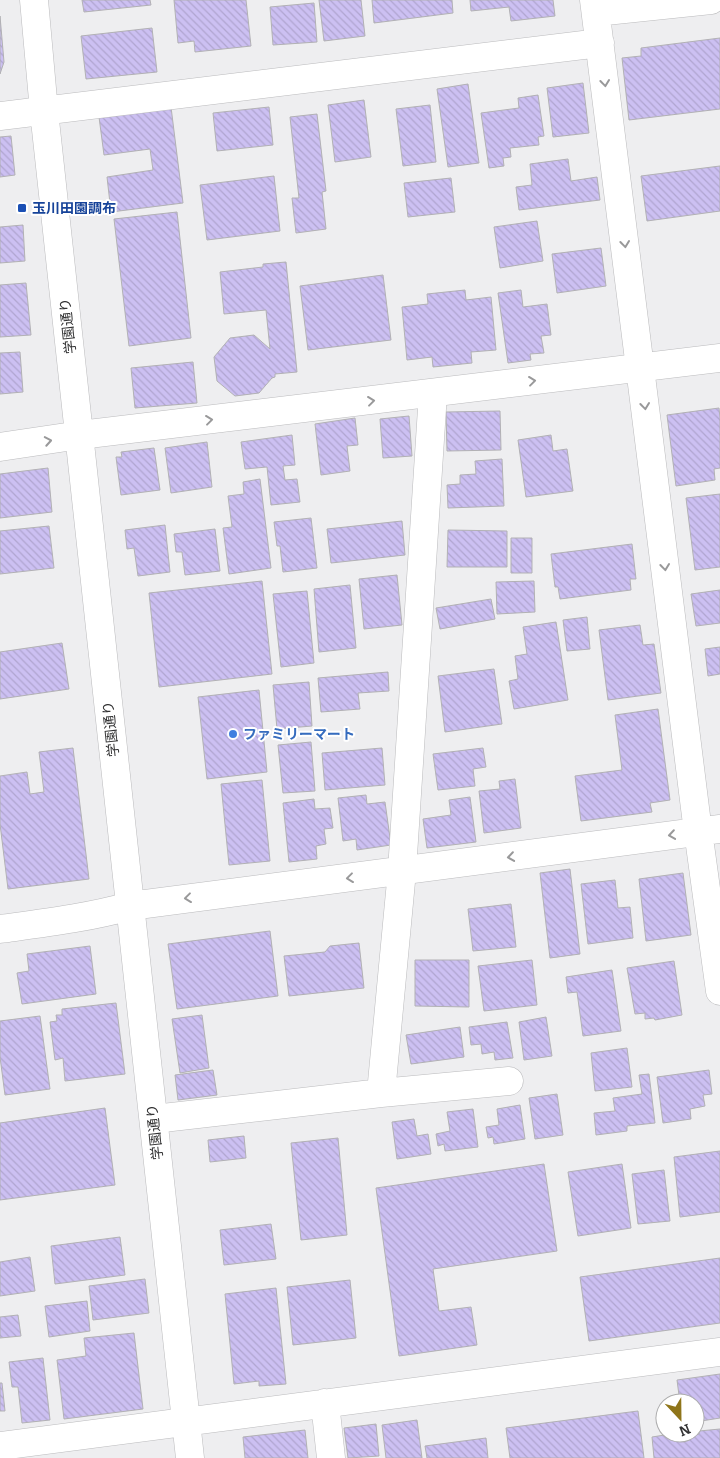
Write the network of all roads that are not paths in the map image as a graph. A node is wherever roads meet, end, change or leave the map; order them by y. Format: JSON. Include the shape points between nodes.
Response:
{"nodes":[{"id":1,"x":34,"y":0,"type":"edge"},
{"id":2,"x":711,"y":0,"type":"edge"},
{"id":3,"x":595,"y":6,"type":"edge"},
{"id":4,"x":600,"y":43,"type":"junction"},
{"id":5,"x":44,"y":111,"type":"junction"},
{"id":6,"x":0,"y":116,"type":"edge"},
{"id":7,"x":720,"y":358,"type":"edge"},
{"id":8,"x":641,"y":367,"type":"junction"},
{"id":9,"x":433,"y":393,"type":"junction"},
{"id":10,"x":80,"y":436,"type":"junction"},
{"id":11,"x":0,"y":447,"type":"edge"},
{"id":12,"x":709,"y":830,"type":"edge"},
{"id":13,"x":402,"y":871,"type":"junction"},
{"id":14,"x":130,"y":906,"type":"junction"},
{"id":15,"x":0,"y":929,"type":"edge"},
{"id":16,"x":720,"y":991,"type":"edge"},
{"id":17,"x":509,"y":1082,"type":"dead end"},
{"id":18,"x":381,"y":1093,"type":"junction"},
{"id":19,"x":154,"y":1119,"type":"junction"},
{"id":20,"x":720,"y":1352,"type":"edge"},
{"id":21,"x":325,"y":1403,"type":"junction"},
{"id":22,"x":185,"y":1421,"type":"junction"},
{"id":23,"x":0,"y":1446,"type":"edge"},
{"id":24,"x":190,"y":1458,"type":"edge"},
{"id":25,"x":331,"y":1458,"type":"edge"}],
"edges":[{"from":1,"to":5,"type":"street","name":"学園通り"},
{"from":2,"to":3,"type":"street"},
{"from":3,"to":4,"type":"street"},
{"from":4,"to":5,"type":"street"},
{"from":4,"to":8,"type":"street","one_way":true},
{"from":5,"to":6,"type":"street"},
{"from":5,"to":10,"type":"street","name":"学園通り"},
{"from":7,"to":8,"type":"street"},
{"from":9,"to":8,"type":"street","one_way":true},
{"from":8,"to":12,"type":"street","one_way":true},
{"from":10,"to":9,"type":"street","one_way":true},
{"from":9,"to":13,"type":"street"},
{"from":11,"to":10,"type":"street","one_way":true},
{"from":10,"to":14,"type":"street","name":"学園通り"},
{"from":12,"to":13,"type":"street","one_way":true},
{"from":12,"to":16,"type":"street"},
{"from":13,"to":14,"type":"street","one_way":true},
{"from":13,"to":18,"type":"street"},
{"from":14,"to":15,"type":"street","via":[[99,915]]},
{"from":14,"to":19,"type":"street","name":"学園通り"},
{"from":17,"to":18,"type":"street"},
{"from":18,"to":19,"type":"street"},
{"from":19,"to":22,"type":"street","name":"学園通り"},
{"from":20,"to":21,"type":"street"},
{"from":21,"to":22,"type":"street"},
{"from":21,"to":25,"type":"street"},
{"from":22,"to":23,"type":"street"},
{"from":22,"to":24,"type":"street","name":"学園通り"}]}
